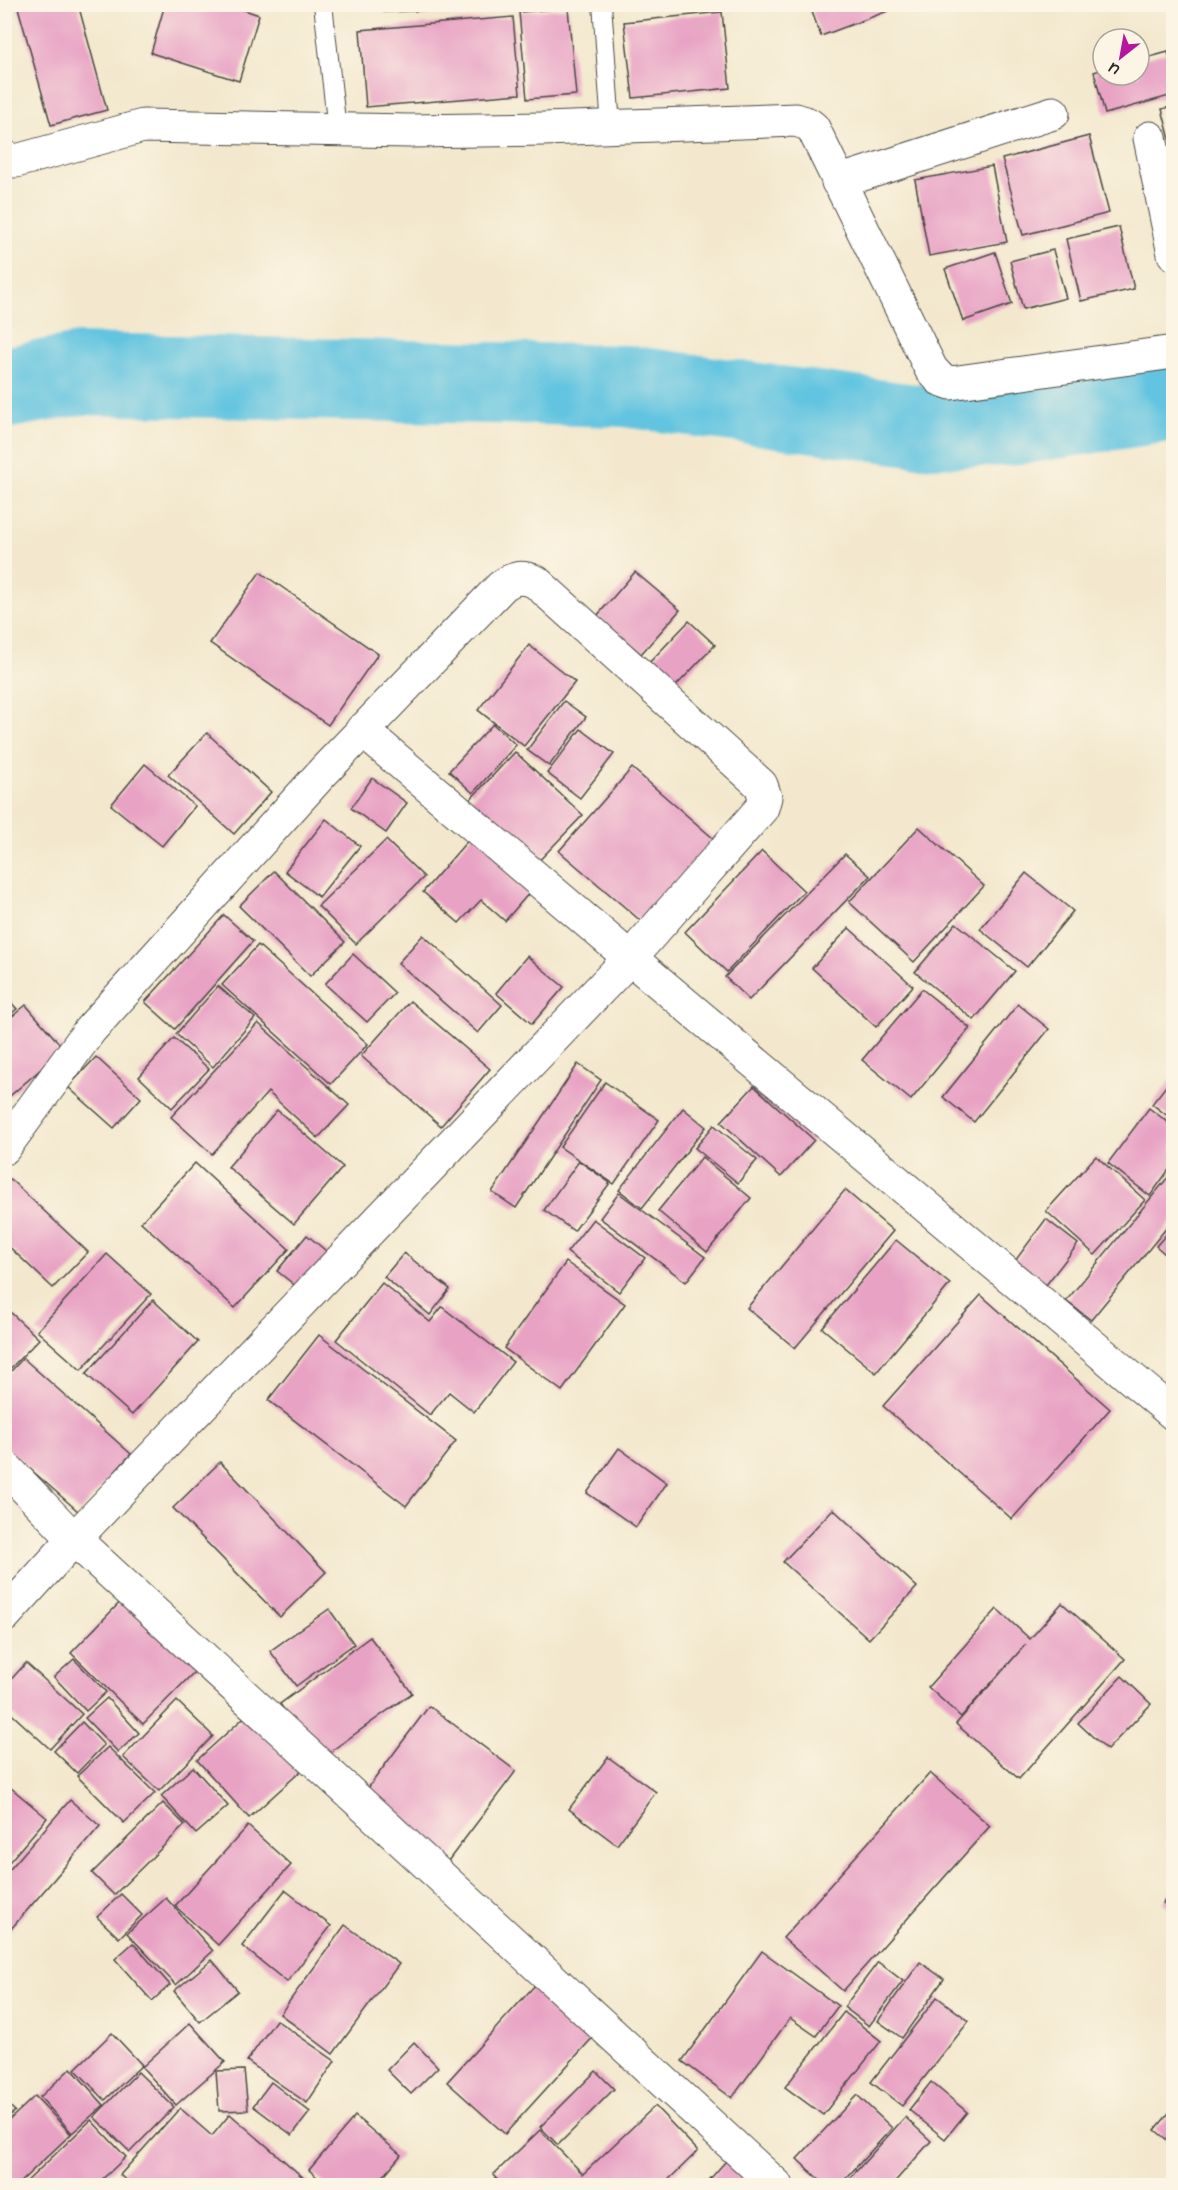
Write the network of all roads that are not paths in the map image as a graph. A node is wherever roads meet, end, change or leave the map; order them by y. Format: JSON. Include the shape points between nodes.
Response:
{"nodes":[{"id":1,"x":323,"y":4,"type":"edge"},
{"id":2,"x":602,"y":4,"type":"edge"},
{"id":3,"x":1053,"y":113,"type":"dead end"},
{"id":4,"x":611,"y":127,"type":"junction"},
{"id":5,"x":337,"y":130,"type":"junction"},
{"id":6,"x":1150,"y":138,"type":"dead end"},
{"id":7,"x":4,"y":157,"type":"edge"},
{"id":8,"x":838,"y":182,"type":"junction"},
{"id":9,"x":1173,"y":254,"type":"edge"},
{"id":10,"x":1173,"y":352,"type":"edge"},
{"id":11,"x":362,"y":730,"type":"junction"},
{"id":12,"x":630,"y":958,"type":"junction"},
{"id":13,"x":4,"y":1148,"type":"edge"},
{"id":14,"x":1173,"y":1414,"type":"edge"},
{"id":15,"x":4,"y":1466,"type":"edge"},
{"id":16,"x":74,"y":1539,"type":"junction"},
{"id":17,"x":4,"y":1616,"type":"edge"},
{"id":18,"x":777,"y":2186,"type":"edge"}],
"edges":[{"from":1,"to":5,"type":"lane"},
{"from":2,"to":4,"type":"lane"},
{"from":3,"to":8,"type":"street"},
{"from":4,"to":5,"type":"street"},
{"from":4,"to":8,"type":"street","via":[[802,121],[813,129]]},
{"from":5,"to":7,"type":"street","via":[[143,126],[16,161]]},
{"from":6,"to":9,"type":"street"},
{"from":8,"to":10,"type":"street","via":[[931,369],[940,379],[951,383]]},
{"from":11,"to":12,"type":"street"},
{"from":11,"to":12,"type":"street","via":[[501,587],[520,578],[536,582],[760,785],[765,797],[762,808]]},
{"from":11,"to":13,"type":"street","via":[[90,1030]]},
{"from":12,"to":14,"type":"street"},
{"from":12,"to":16,"type":"street"},
{"from":15,"to":16,"type":"street"},
{"from":16,"to":17,"type":"street"},
{"from":16,"to":18,"type":"street"}]}
